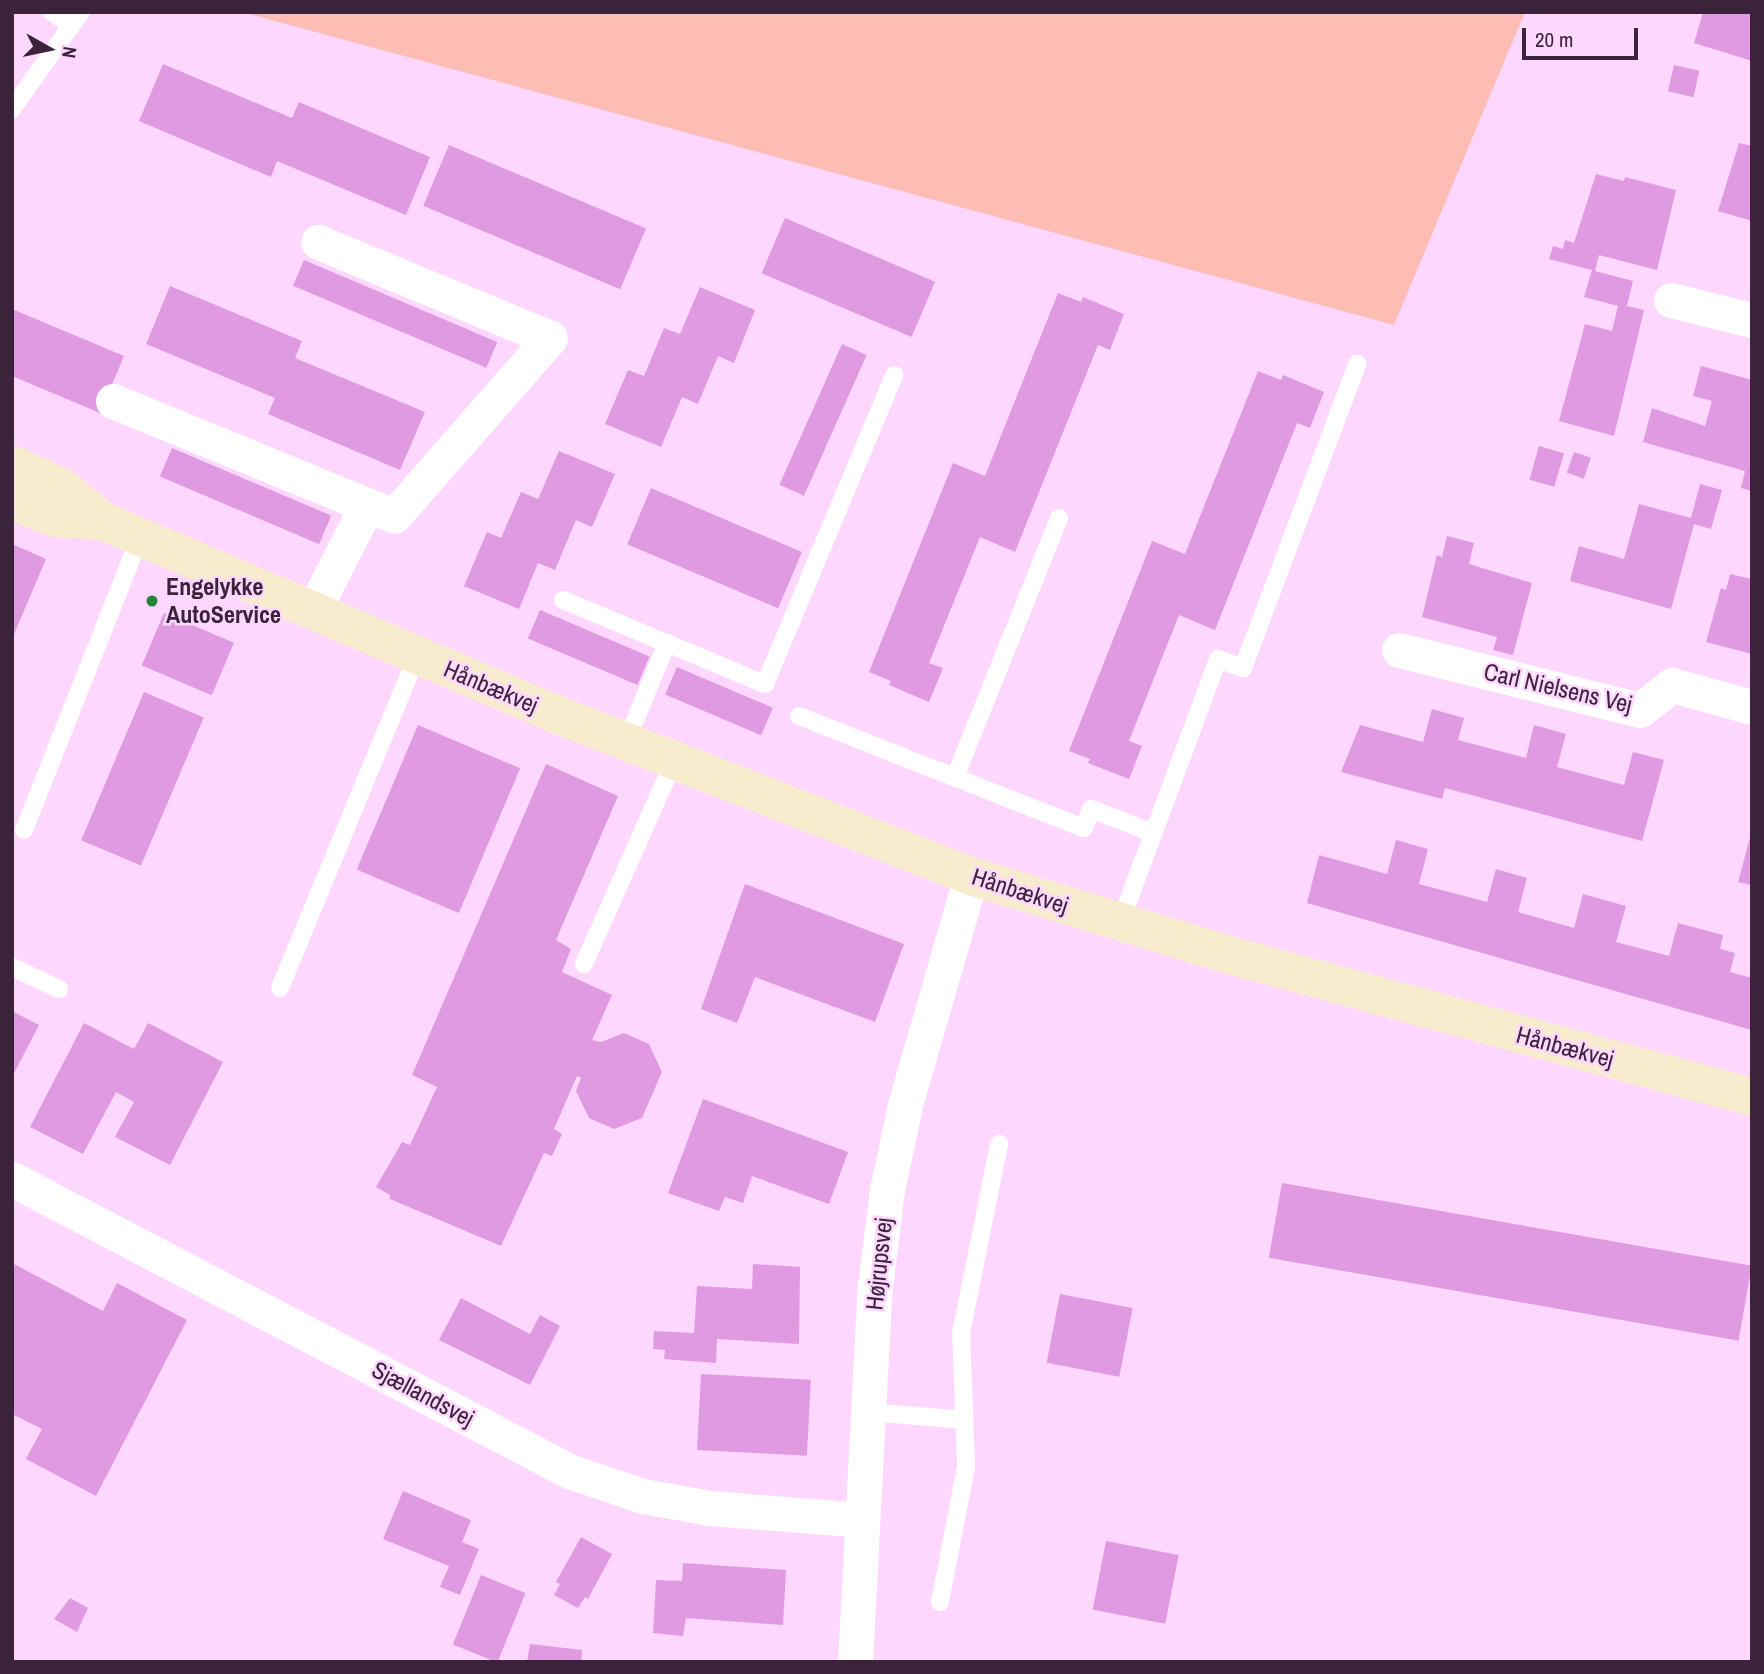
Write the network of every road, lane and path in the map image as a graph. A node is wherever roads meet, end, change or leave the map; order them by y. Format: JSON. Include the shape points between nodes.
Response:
{"nodes":[{"id":1,"x":52,"y":12,"type":"edge"},
{"id":2,"x":76,"y":19,"type":"edge"},
{"id":3,"x":12,"y":109,"type":"edge"},
{"id":4,"x":318,"y":242,"type":"dead end"},
{"id":5,"x":1671,"y":300,"type":"dead end"},
{"id":6,"x":1752,"y":320,"type":"edge"},
{"id":7,"x":1357,"y":364,"type":"dead end"},
{"id":8,"x":894,"y":375,"type":"dead end"},
{"id":9,"x":113,"y":401,"type":"dead end"},
{"id":10,"x":12,"y":464,"type":"edge"},
{"id":11,"x":12,"y":502,"type":"edge"},
{"id":12,"x":367,"y":505,"type":"junction"},
{"id":13,"x":1059,"y":518,"type":"dead end"},
{"id":14,"x":103,"y":521,"type":"junction"},
{"id":15,"x":141,"y":537,"type":"junction"},
{"id":16,"x":563,"y":600,"type":"dead end"},
{"id":17,"x":313,"y":611,"type":"junction"},
{"id":18,"x":667,"y":643,"type":"junction"},
{"id":19,"x":1399,"y":650,"type":"dead end"},
{"id":20,"x":417,"y":656,"type":"junction"},
{"id":21,"x":1752,"y":708,"type":"edge"},
{"id":22,"x":799,"y":716,"type":"dead end"},
{"id":23,"x":626,"y":742,"type":"junction"},
{"id":24,"x":674,"y":761,"type":"junction"},
{"id":25,"x":955,"y":778,"type":"junction"},
{"id":26,"x":24,"y":830,"type":"dead end"},
{"id":27,"x":1153,"y":833,"type":"junction"},
{"id":28,"x":971,"y":876,"type":"junction"},
{"id":29,"x":1120,"y":923,"type":"junction"},
{"id":30,"x":584,"y":964,"type":"dead end"},
{"id":31,"x":12,"y":967,"type":"edge"},
{"id":32,"x":280,"y":988,"type":"dead end"},
{"id":33,"x":59,"y":989,"type":"dead end"},
{"id":34,"x":1752,"y":1097,"type":"edge"},
{"id":35,"x":999,"y":1144,"type":"dead end"},
{"id":36,"x":12,"y":1179,"type":"edge"},
{"id":37,"x":869,"y":1412,"type":"junction"},
{"id":38,"x":965,"y":1420,"type":"junction"},
{"id":39,"x":862,"y":1520,"type":"junction"},
{"id":40,"x":940,"y":1602,"type":"dead end"},
{"id":41,"x":855,"y":1662,"type":"edge"}],
"edges":[{"from":1,"to":2,"type":"lane"},
{"from":2,"to":3,"type":"lane"},
{"from":4,"to":12,"type":"street","via":[[550,338],[394,516]]},
{"from":5,"to":6,"type":"street"},
{"from":7,"to":27,"type":"lane","via":[[1243,668],[1217,659]]},
{"from":8,"to":18,"type":"lane","via":[[765,684]]},
{"from":9,"to":12,"type":"street"},
{"from":10,"to":14,"type":"street","name":"Hånbækvej","via":[[64,488]]},
{"from":11,"to":14,"type":"street","name":"Hånbækvej","via":[[55,518]]},
{"from":12,"to":17,"type":"street"},
{"from":13,"to":25,"type":"lane"},
{"from":14,"to":15,"type":"street","name":"Hånbækvej"},
{"from":15,"to":17,"type":"street","name":"Hånbækvej"},
{"from":15,"to":26,"type":"lane"},
{"from":16,"to":18,"type":"lane"},
{"from":17,"to":20,"type":"street","name":"Hånbækvej"},
{"from":18,"to":23,"type":"lane"},
{"from":19,"to":21,"type":"street","name":"Carl Nielsens Vej","via":[[1640,710],[1672,685]]},
{"from":20,"to":23,"type":"street","name":"Hånbækvej"},
{"from":20,"to":32,"type":"lane"},
{"from":22,"to":25,"type":"lane"},
{"from":23,"to":24,"type":"street","name":"Hånbækvej"},
{"from":24,"to":28,"type":"street","name":"Hånbækvej"},
{"from":24,"to":30,"type":"lane"},
{"from":25,"to":27,"type":"lane","via":[[1084,828],[1091,809]]},
{"from":27,"to":29,"type":"lane"},
{"from":28,"to":29,"type":"street","name":"Hånbækvej"},
{"from":28,"to":37,"type":"street","name":"Højrupsvej","via":[[905,1105],[887,1190],[875,1286]]},
{"from":29,"to":34,"type":"street","name":"Hånbækvej"},
{"from":31,"to":33,"type":"lane"},
{"from":35,"to":38,"type":"lane","via":[[961,1333]]},
{"from":36,"to":39,"type":"street","name":"Sjællandsvej","via":[[569,1471],[643,1496],[710,1508]]},
{"from":37,"to":38,"type":"lane"},
{"from":37,"to":39,"type":"street","name":"Højrupsvej"},
{"from":38,"to":40,"type":"lane","via":[[966,1466]]},
{"from":39,"to":41,"type":"street","name":"Højrupsvej"}]}
